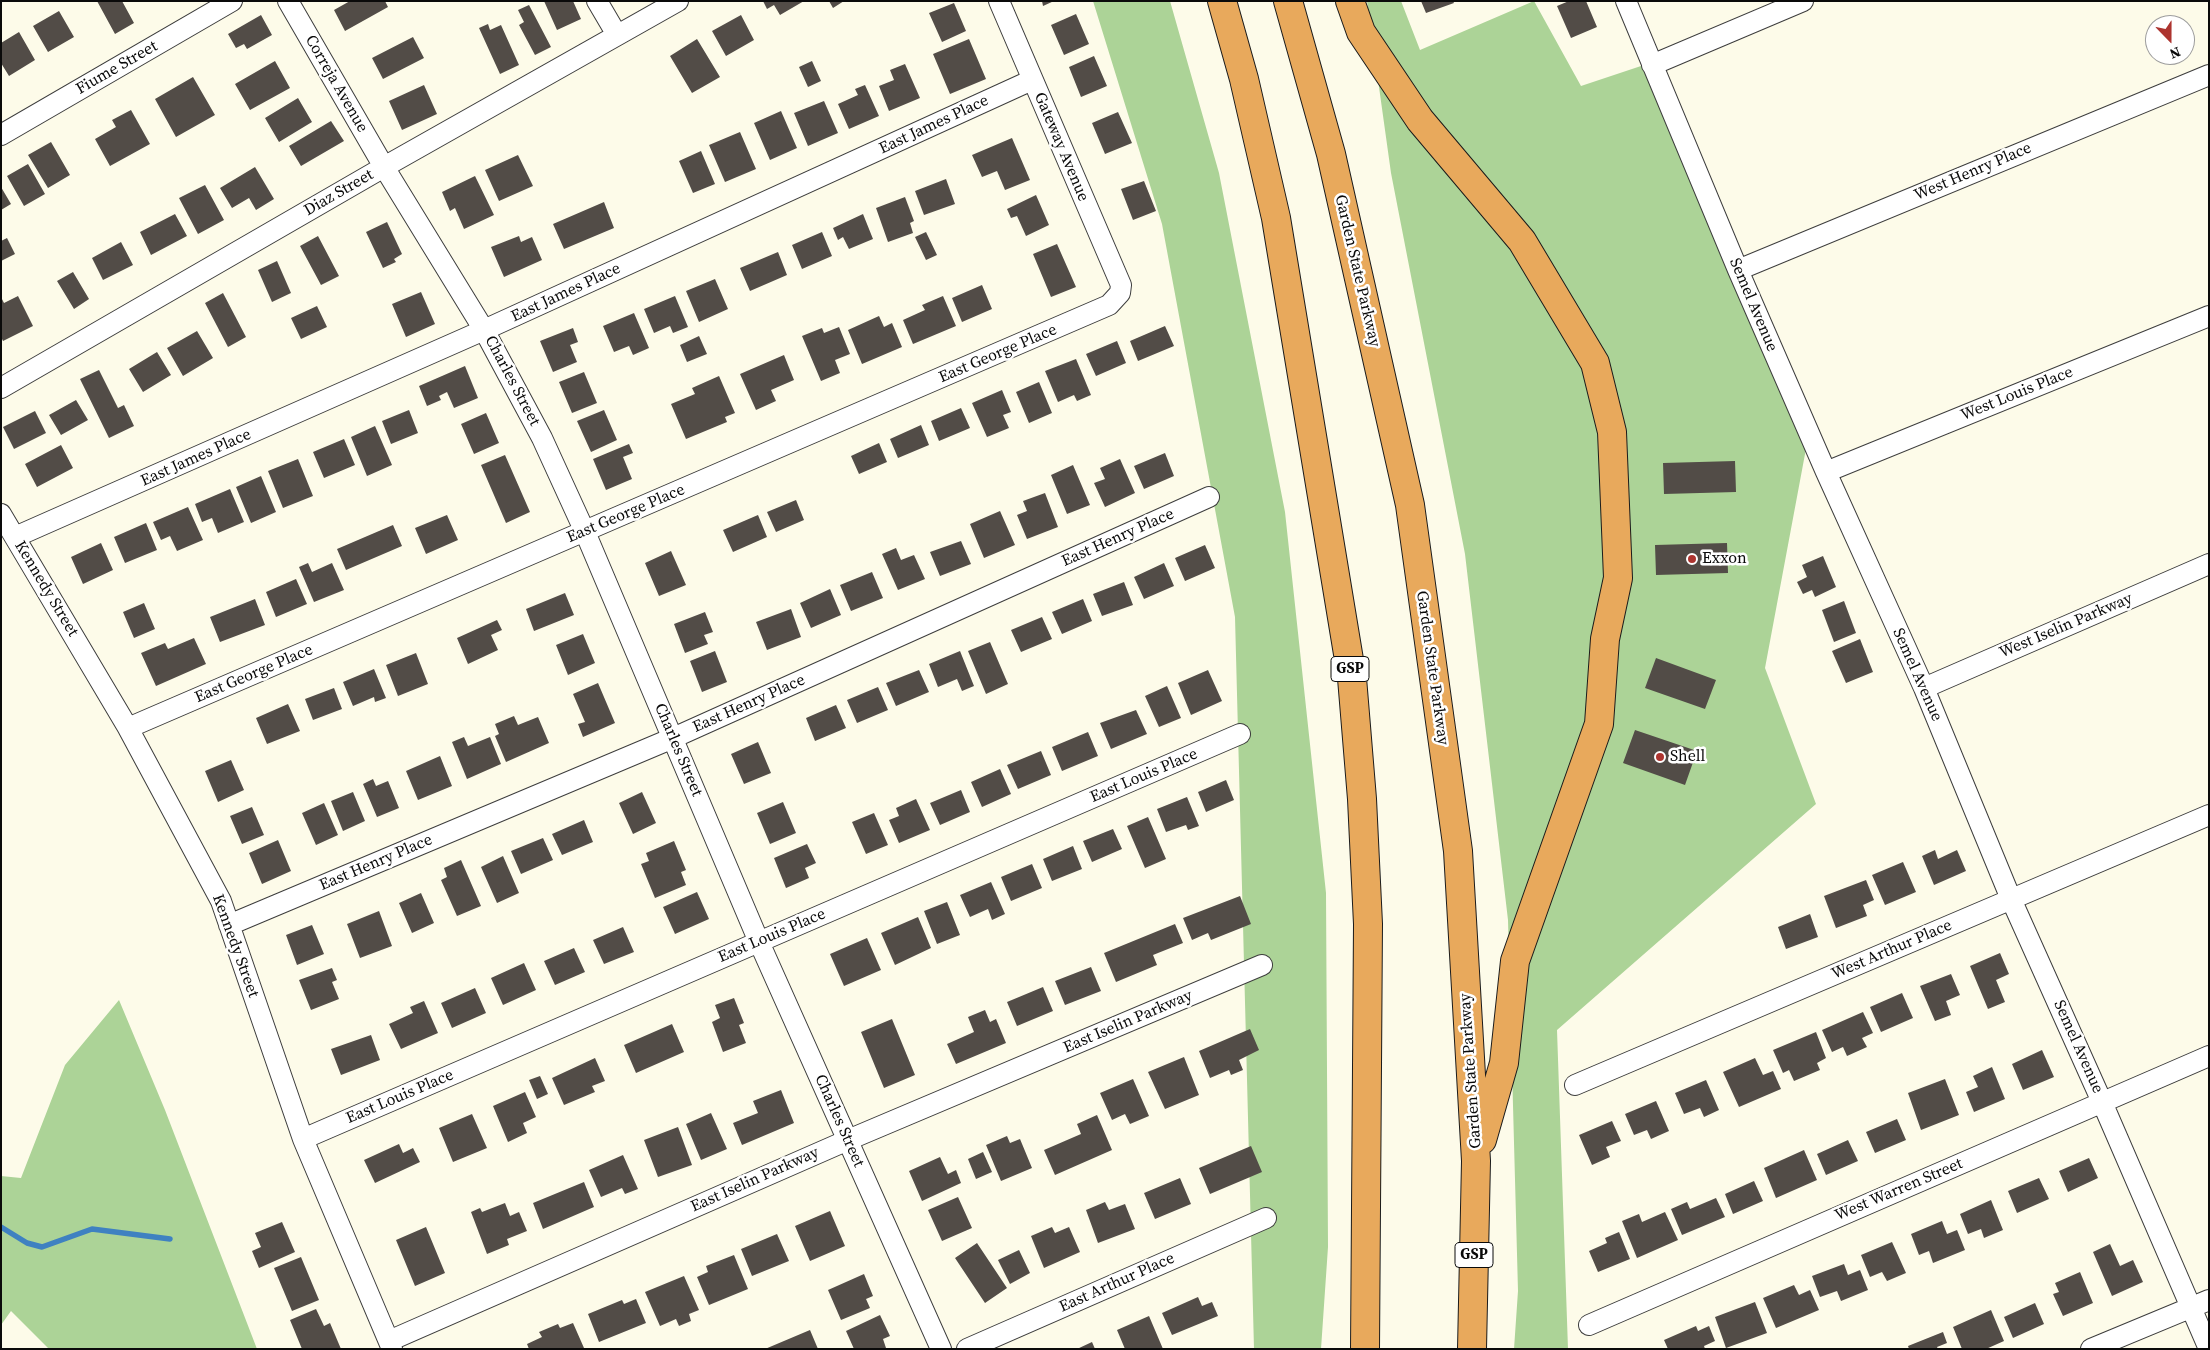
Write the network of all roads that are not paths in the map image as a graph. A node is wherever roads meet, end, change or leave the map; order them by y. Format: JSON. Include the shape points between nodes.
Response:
{"nodes":[{"id":1,"x":232,"y":1,"type":"edge"},
{"id":2,"x":288,"y":1,"type":"edge"},
{"id":3,"x":597,"y":1,"type":"edge"},
{"id":4,"x":678,"y":1,"type":"edge"},
{"id":5,"x":999,"y":1,"type":"edge"},
{"id":6,"x":1222,"y":1,"type":"edge"},
{"id":7,"x":1288,"y":1,"type":"edge"},
{"id":8,"x":1350,"y":1,"type":"edge"},
{"id":9,"x":1626,"y":1,"type":"edge"},
{"id":10,"x":1803,"y":1,"type":"edge"},
{"id":11,"x":617,"y":36,"type":"junction"},
{"id":12,"x":1652,"y":65,"type":"junction"},
{"id":13,"x":2209,"y":74,"type":"edge"},
{"id":14,"x":1032,"y":80,"type":"junction"},
{"id":15,"x":1,"y":135,"type":"edge"},
{"id":16,"x":384,"y":167,"type":"junction"},
{"id":17,"x":1738,"y":270,"type":"junction"},
{"id":18,"x":1120,"y":294,"type":"joint"},
{"id":19,"x":2209,"y":316,"type":"edge"},
{"id":20,"x":484,"y":330,"type":"junction"},
{"id":21,"x":1,"y":388,"type":"edge"},
{"id":22,"x":1826,"y":472,"type":"junction"},
{"id":23,"x":1209,"y":497,"type":"dead end"},
{"id":24,"x":1,"y":514,"type":"edge"},
{"id":25,"x":585,"y":532,"type":"junction"},
{"id":26,"x":15,"y":538,"type":"junction"},
{"id":27,"x":2209,"y":564,"type":"edge"},
{"id":28,"x":1924,"y":688,"type":"junction"},
{"id":29,"x":128,"y":728,"type":"junction"},
{"id":30,"x":1240,"y":734,"type":"dead end"},
{"id":31,"x":673,"y":738,"type":"junction"},
{"id":32,"x":2209,"y":814,"type":"edge"},
{"id":33,"x":2011,"y":899,"type":"junction"},
{"id":34,"x":229,"y":925,"type":"junction"},
{"id":35,"x":759,"y":942,"type":"junction"},
{"id":36,"x":1262,"y":965,"type":"dead end"},
{"id":37,"x":2209,"y":1056,"type":"edge"},
{"id":38,"x":1575,"y":1085,"type":"dead end"},
{"id":39,"x":2102,"y":1102,"type":"junction"},
{"id":40,"x":303,"y":1139,"type":"junction"},
{"id":41,"x":848,"y":1140,"type":"junction"},
{"id":42,"x":1476,"y":1161,"type":"junction"},
{"id":43,"x":1266,"y":1218,"type":"dead end"},
{"id":44,"x":2200,"y":1304,"type":"edge"},
{"id":45,"x":1589,"y":1324,"type":"dead end"},
{"id":46,"x":390,"y":1345,"type":"edge"},
{"id":47,"x":941,"y":1349,"type":"edge"},
{"id":48,"x":967,"y":1349,"type":"edge"},
{"id":49,"x":1365,"y":1349,"type":"edge"},
{"id":50,"x":1472,"y":1349,"type":"edge"},
{"id":51,"x":2091,"y":1349,"type":"edge"},
{"id":52,"x":2209,"y":1349,"type":"edge"}],
"edges":[{"from":1,"to":15,"type":"street","name":"Fiume Street"},
{"from":2,"to":16,"type":"street","name":"Correja Avenue"},
{"from":3,"to":11,"type":"street"},
{"from":4,"to":11,"type":"street","name":"Diaz Street"},
{"from":5,"to":14,"type":"street","name":"Gateway Avenue"},
{"from":6,"to":49,"type":"highway","number":"GSP","via":[[1276,218],[1352,678],[1368,924]]},
{"from":7,"to":42,"type":"highway","name":"Garden State Parkway","number":"GSP","via":[[1331,154],[1410,506],[1458,851]]},
{"from":8,"to":42,"type":"highway","via":[[1361,32],[1420,120],[1522,241],[1595,363],[1612,432],[1618,578],[1605,639],[1599,724],[1515,961],[1504,1063]]},
{"from":9,"to":12,"type":"street","name":"Semel Avenue"},
{"from":10,"to":12,"type":"street"},
{"from":11,"to":16,"type":"street","name":"Diaz Street"},
{"from":12,"to":17,"type":"street","name":"Semel Avenue"},
{"from":13,"to":17,"type":"street","name":"West Henry Place"},
{"from":14,"to":18,"type":"street","name":"Gateway Avenue","via":[[1115,272]]},
{"from":14,"to":20,"type":"street","name":"East James Place"},
{"from":16,"to":20,"type":"street","name":"Charles Street"},
{"from":16,"to":21,"type":"street","name":"Diaz Street"},
{"from":17,"to":22,"type":"street","name":"Semel Avenue"},
{"from":18,"to":25,"type":"street","name":"East George Place","via":[[1110,305],[1092,314]]},
{"from":19,"to":22,"type":"street","name":"West Louis Place"},
{"from":20,"to":25,"type":"street","name":"Charles Street","via":[[542,438]]},
{"from":20,"to":26,"type":"street","name":"East James Place"},
{"from":22,"to":28,"type":"street","name":"Semel Avenue"},
{"from":23,"to":31,"type":"street","name":"East Henry Place"},
{"from":24,"to":26,"type":"street","name":"Kennedy Street"},
{"from":25,"to":29,"type":"street","name":"East George Place"},
{"from":25,"to":31,"type":"street","name":"Charles Street"},
{"from":26,"to":29,"type":"street","name":"Kennedy Street"},
{"from":27,"to":28,"type":"street","name":"West Iselin Parkway"},
{"from":28,"to":33,"type":"street","name":"Semel Avenue"},
{"from":29,"to":34,"type":"street","name":"Kennedy Street","via":[[221,901]]},
{"from":30,"to":35,"type":"street","name":"East Louis Place"},
{"from":31,"to":34,"type":"street","name":"East Henry Place"},
{"from":31,"to":35,"type":"street","name":"Charles Street"},
{"from":32,"to":33,"type":"street","name":"West Arthur Place"},
{"from":33,"to":38,"type":"street","name":"West Arthur Place"},
{"from":33,"to":39,"type":"street","name":"Semel Avenue"},
{"from":34,"to":40,"type":"street","name":"Kennedy Street"},
{"from":35,"to":40,"type":"street","name":"East Louis Place"},
{"from":35,"to":41,"type":"street","name":"Charles Street"},
{"from":36,"to":41,"type":"street","name":"East Iselin Parkway"},
{"from":37,"to":39,"type":"street","name":"West Warren Street"},
{"from":39,"to":44,"type":"street","name":"Semel Avenue"},
{"from":39,"to":45,"type":"street","name":"West Warren Street"},
{"from":40,"to":46,"type":"street","name":"Kennedy Street"},
{"from":41,"to":46,"type":"street","name":"East Iselin Parkway"},
{"from":41,"to":47,"type":"street","name":"Charles Street"},
{"from":42,"to":50,"type":"highway","name":"Garden State Parkway","number":"GSP"},
{"from":43,"to":48,"type":"street","name":"East Arthur Place"},
{"from":44,"to":51,"type":"street"},
{"from":44,"to":52,"type":"street","name":"Semel Avenue"}]}
